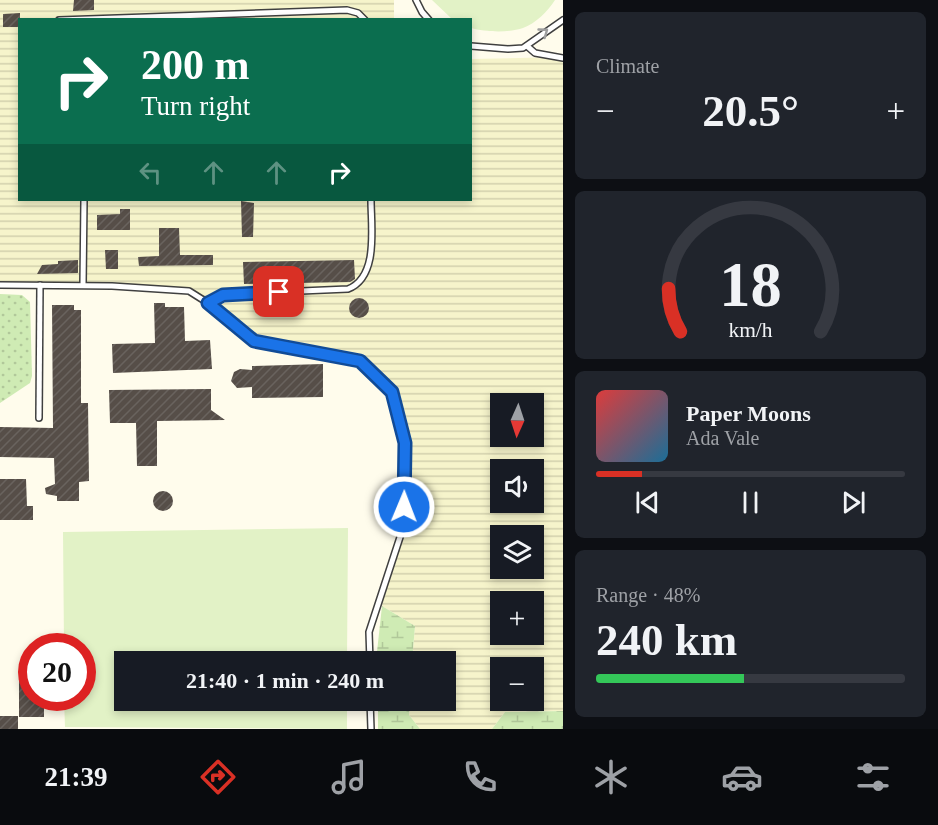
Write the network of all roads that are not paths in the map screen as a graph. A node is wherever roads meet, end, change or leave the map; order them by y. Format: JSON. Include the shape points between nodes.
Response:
{"nodes":[{"id":1,"x":416,"y":0,"type":"edge"},
{"id":2,"x":117,"y":18,"type":"edge"},
{"id":3,"x":363,"y":18,"type":"edge"},
{"id":4,"x":427,"y":18,"type":"edge"},
{"id":5,"x":563,"y":20,"type":"edge"},
{"id":6,"x":472,"y":46,"type":"edge"},
{"id":7,"x":527,"y":46,"type":"junction"},
{"id":8,"x":563,"y":58,"type":"edge"},
{"id":9,"x":84,"y":201,"type":"edge"},
{"id":10,"x":371,"y":201,"type":"edge"},
{"id":11,"x":0,"y":285,"type":"edge"},
{"id":12,"x":40,"y":285,"type":"junction"},
{"id":13,"x":83,"y":285,"type":"junction"},
{"id":14,"x":208,"y":303,"type":"junction"},
{"id":15,"x":39,"y":418,"type":"dead end"},
{"id":16,"x":370,"y":651,"type":"edge"},
{"id":17,"x":370,"y":711,"type":"edge"},
{"id":18,"x":371,"y":729,"type":"edge"}],
"edges":[{"from":1,"to":4,"type":"lane"},
{"from":2,"to":3,"type":"lane","via":[[347,10]]},
{"from":7,"to":5,"type":"lane","one_way":true},
{"from":6,"to":7,"type":"lane"},
{"from":7,"to":8,"type":"lane","via":[[535,53]]},
{"from":9,"to":13,"type":"lane"},
{"from":10,"to":14,"type":"lane","via":[[369,256],[364,276],[356,286],[348,290],[223,295]]},
{"from":11,"to":12,"type":"lane"},
{"from":12,"to":13,"type":"lane"},
{"from":12,"to":15,"type":"lane"},
{"from":13,"to":14,"type":"lane","via":[[189,291]]},
{"from":14,"to":16,"type":"lane","via":[[254,341],[360,361],[392,392],[405,443],[403,528],[369,632]]},
{"from":17,"to":18,"type":"lane"}]}
